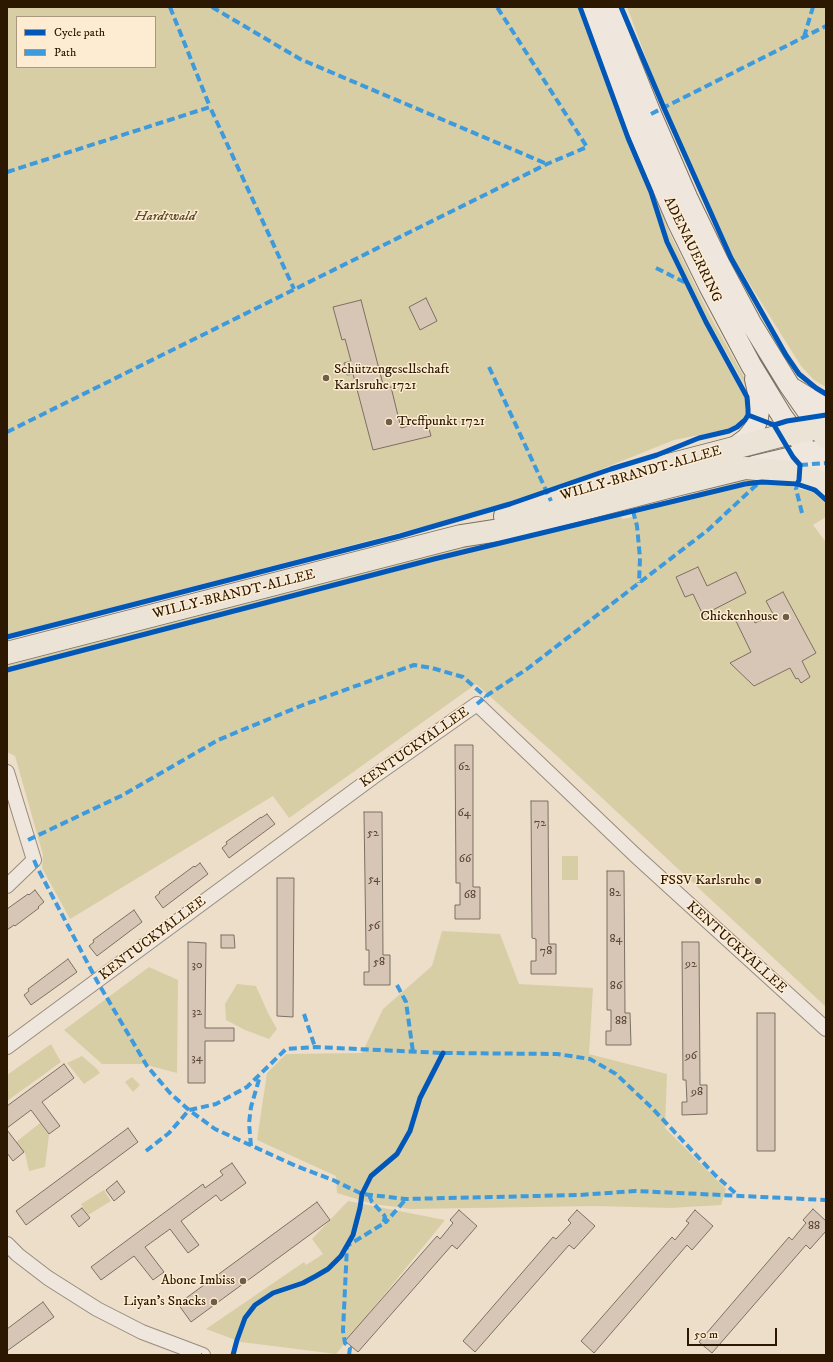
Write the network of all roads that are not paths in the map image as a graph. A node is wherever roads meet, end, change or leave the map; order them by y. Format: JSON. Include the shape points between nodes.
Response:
{"nodes":[{"id":1,"x":592,"y":7,"type":"edge"},
{"id":2,"x":608,"y":7,"type":"edge"},
{"id":3,"x":751,"y":365,"type":"junction"},
{"id":4,"x":789,"y":386,"type":"junction"},
{"id":5,"x":826,"y":405,"type":"edge"},
{"id":6,"x":824,"y":431,"type":"edge"},
{"id":7,"x":795,"y":433,"type":"junction"},
{"id":8,"x":735,"y":447,"type":"junction"},
{"id":9,"x":817,"y":451,"type":"edge"},
{"id":10,"x":745,"y":468,"type":"junction"},
{"id":11,"x":826,"y":476,"type":"edge"},
{"id":12,"x":826,"y":486,"type":"edge"},
{"id":13,"x":461,"y":536,"type":"junction"},
{"id":14,"x":7,"y":653,"type":"edge"},
{"id":15,"x":7,"y":772,"type":"edge"},
{"id":16,"x":7,"y":886,"type":"edge"},
{"id":17,"x":826,"y":1029,"type":"edge"},
{"id":18,"x":7,"y":1047,"type":"edge"},
{"id":19,"x":7,"y":1244,"type":"edge"},
{"id":20,"x":202,"y":1355,"type":"edge"}],
"edges":[{"from":1,"to":3,"type":"main road","name":"ADENAUERRING","via":[[634,121],[672,211]]},
{"from":2,"to":4,"type":"main road","name":"ADENAUERRING","via":[[651,114],[706,236],[751,323]]},
{"from":3,"to":7,"type":"main road","name":"ADENAUERRING"},
{"from":3,"to":8,"type":"main road","via":[[759,393],[760,411],[754,429]]},
{"from":4,"to":5,"type":"main road"},
{"from":4,"to":6,"type":"main road","name":"ADENAUERRING"},
{"from":6,"to":7,"type":"main road","name":"WILLY-BRANDT-ALLEE"},
{"from":7,"to":8,"type":"main road","name":"WILLY-BRANDT-ALLEE"},
{"from":7,"to":9,"type":"main road","name":"ADENAUERRING"},
{"from":8,"to":13,"type":"main road","name":"WILLY-BRANDT-ALLEE","via":[[506,515]]},
{"from":9,"to":10,"type":"main road","name":"WILLY-BRANDT-ALLEE"},
{"from":9,"to":11,"type":"main road","name":"ADENAUERRING"},
{"from":10,"to":12,"type":"main road","via":[[793,472]]},
{"from":10,"to":13,"type":"main road","name":"WILLY-BRANDT-ALLEE","via":[[506,529]]},
{"from":13,"to":14,"type":"main road","name":"WILLY-BRANDT-ALLEE"},
{"from":15,"to":16,"type":"street","via":[[34,860]]},
{"from":17,"to":18,"type":"street","name":"KENTUCKYALLEE","via":[[635,855],[476,704]]},
{"from":19,"to":20,"type":"street","via":[[48,1278],[97,1309],[142,1332]]}]}
